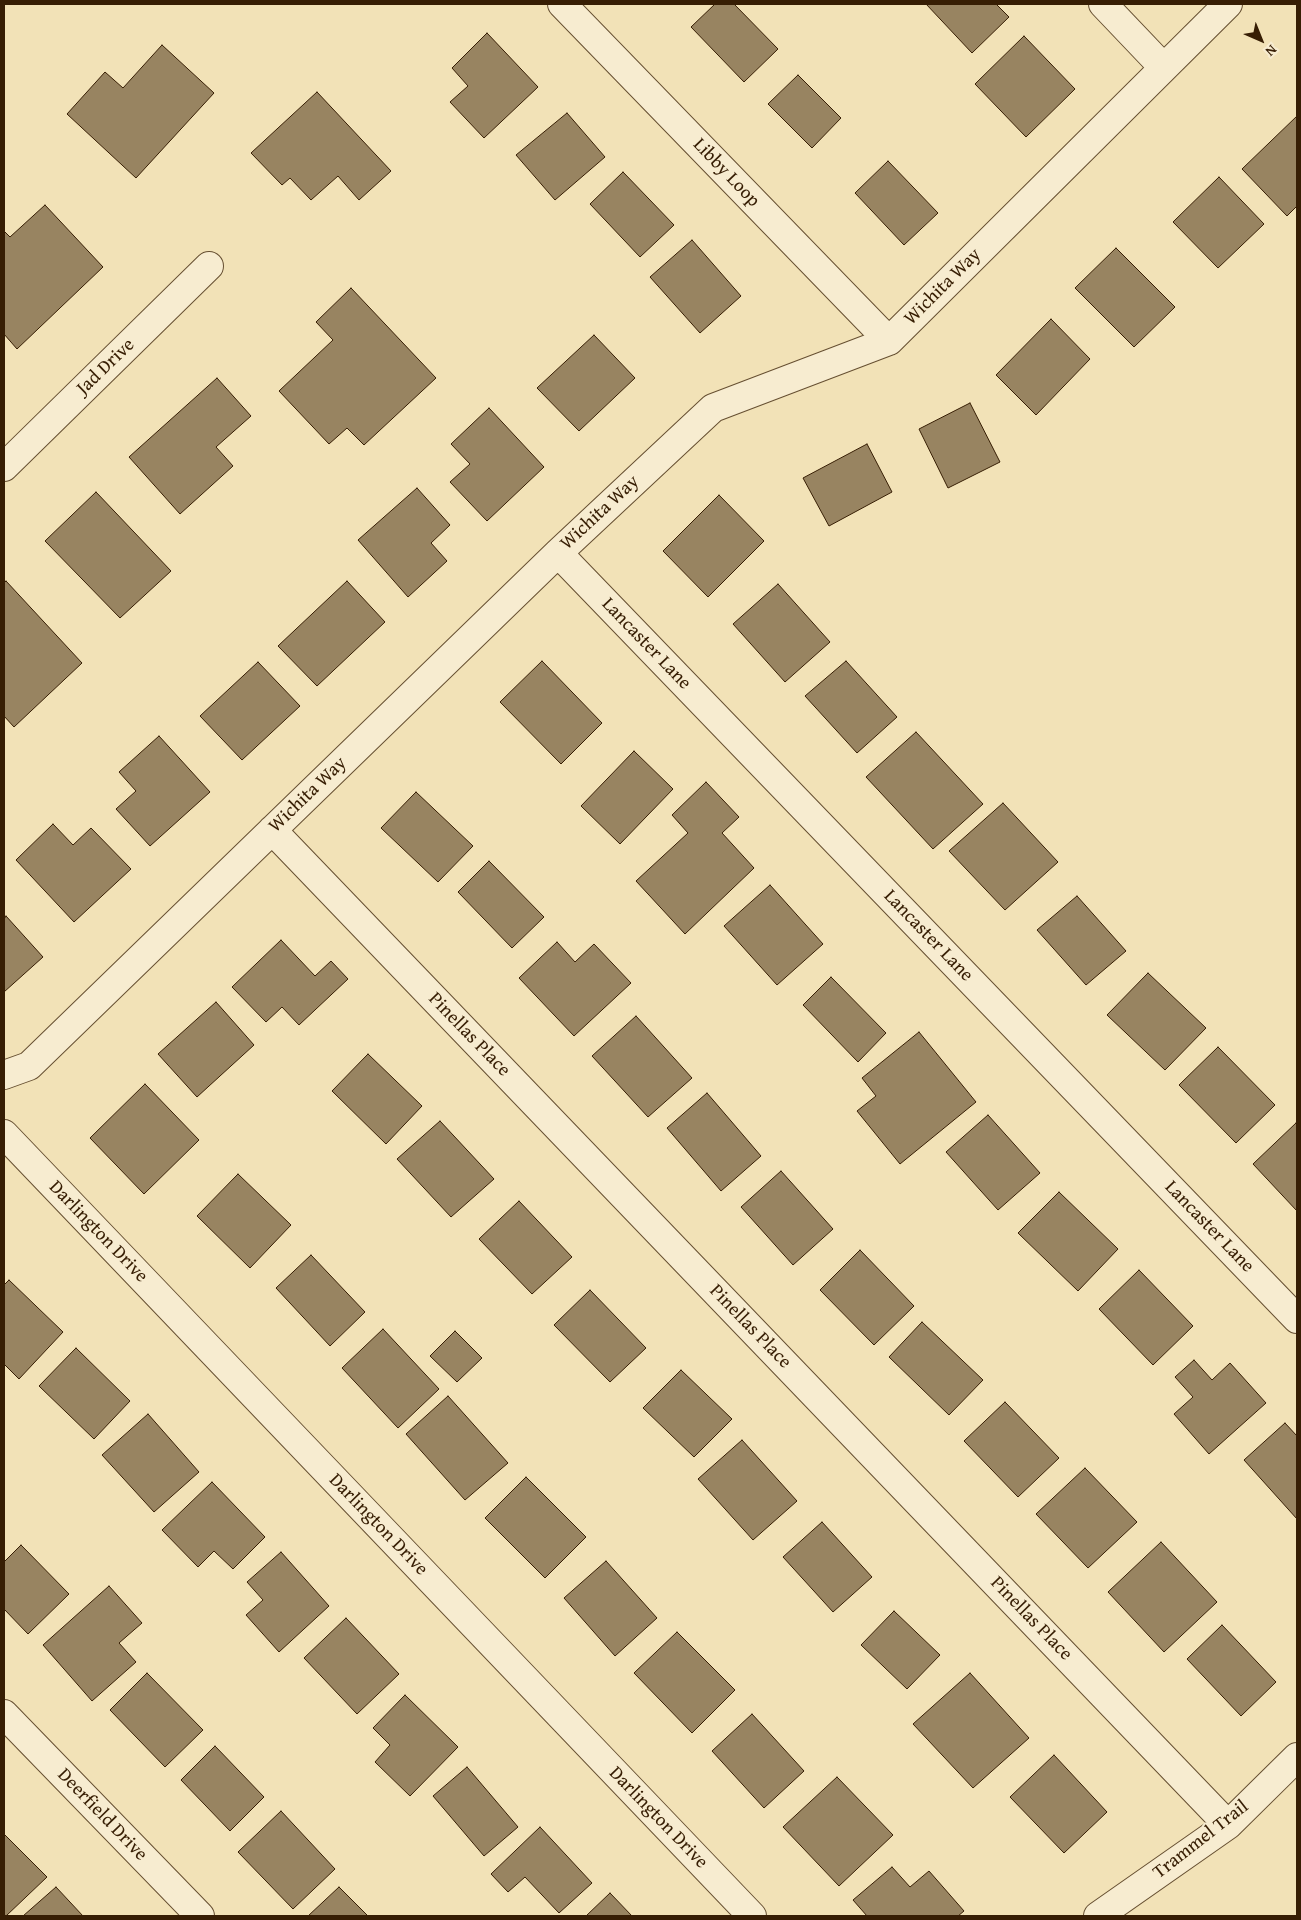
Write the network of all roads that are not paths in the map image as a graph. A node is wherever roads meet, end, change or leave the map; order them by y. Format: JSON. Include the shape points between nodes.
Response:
{"nodes":[{"id":1,"x":562,"y":4,"type":"edge"},
{"id":2,"x":1103,"y":4,"type":"edge"},
{"id":3,"x":1228,"y":4,"type":"edge"},
{"id":4,"x":1163,"y":67,"type":"junction"},
{"id":5,"x":209,"y":266,"type":"dead end"},
{"id":6,"x":889,"y":341,"type":"junction"},
{"id":7,"x":4,"y":467,"type":"edge"},
{"id":8,"x":558,"y":553,"type":"junction"},
{"id":9,"x":272,"y":830,"type":"junction"},
{"id":10,"x":4,"y":1076,"type":"edge"},
{"id":11,"x":4,"y":1134,"type":"edge"},
{"id":12,"x":1297,"y":1319,"type":"edge"},
{"id":13,"x":4,"y":1714,"type":"edge"},
{"id":14,"x":1297,"y":1757,"type":"edge"},
{"id":15,"x":1228,"y":1825,"type":"junction"},
{"id":16,"x":200,"y":1916,"type":"edge"},
{"id":17,"x":752,"y":1916,"type":"edge"},
{"id":18,"x":1098,"y":1916,"type":"edge"}],
"edges":[{"from":1,"to":6,"type":"street","name":"Libby Loop"},
{"from":2,"to":4,"type":"street"},
{"from":3,"to":4,"type":"street","name":"Wichita Way"},
{"from":4,"to":6,"type":"street","name":"Wichita Way"},
{"from":5,"to":7,"type":"street","name":"Jad Drive"},
{"from":6,"to":8,"type":"street","name":"Wichita Way","via":[[712,408]]},
{"from":8,"to":9,"type":"street","name":"Wichita Way"},
{"from":8,"to":12,"type":"street","name":"Lancaster Lane"},
{"from":9,"to":10,"type":"street","name":"Wichita Way","via":[[29,1066]]},
{"from":9,"to":15,"type":"street","name":"Pinellas Place"},
{"from":11,"to":17,"type":"street","name":"Darlington Drive"},
{"from":13,"to":16,"type":"street","name":"Deerfield Drive"},
{"from":14,"to":15,"type":"street","name":"Trammel Trail"},
{"from":15,"to":18,"type":"street","name":"Trammel Trail"}]}
